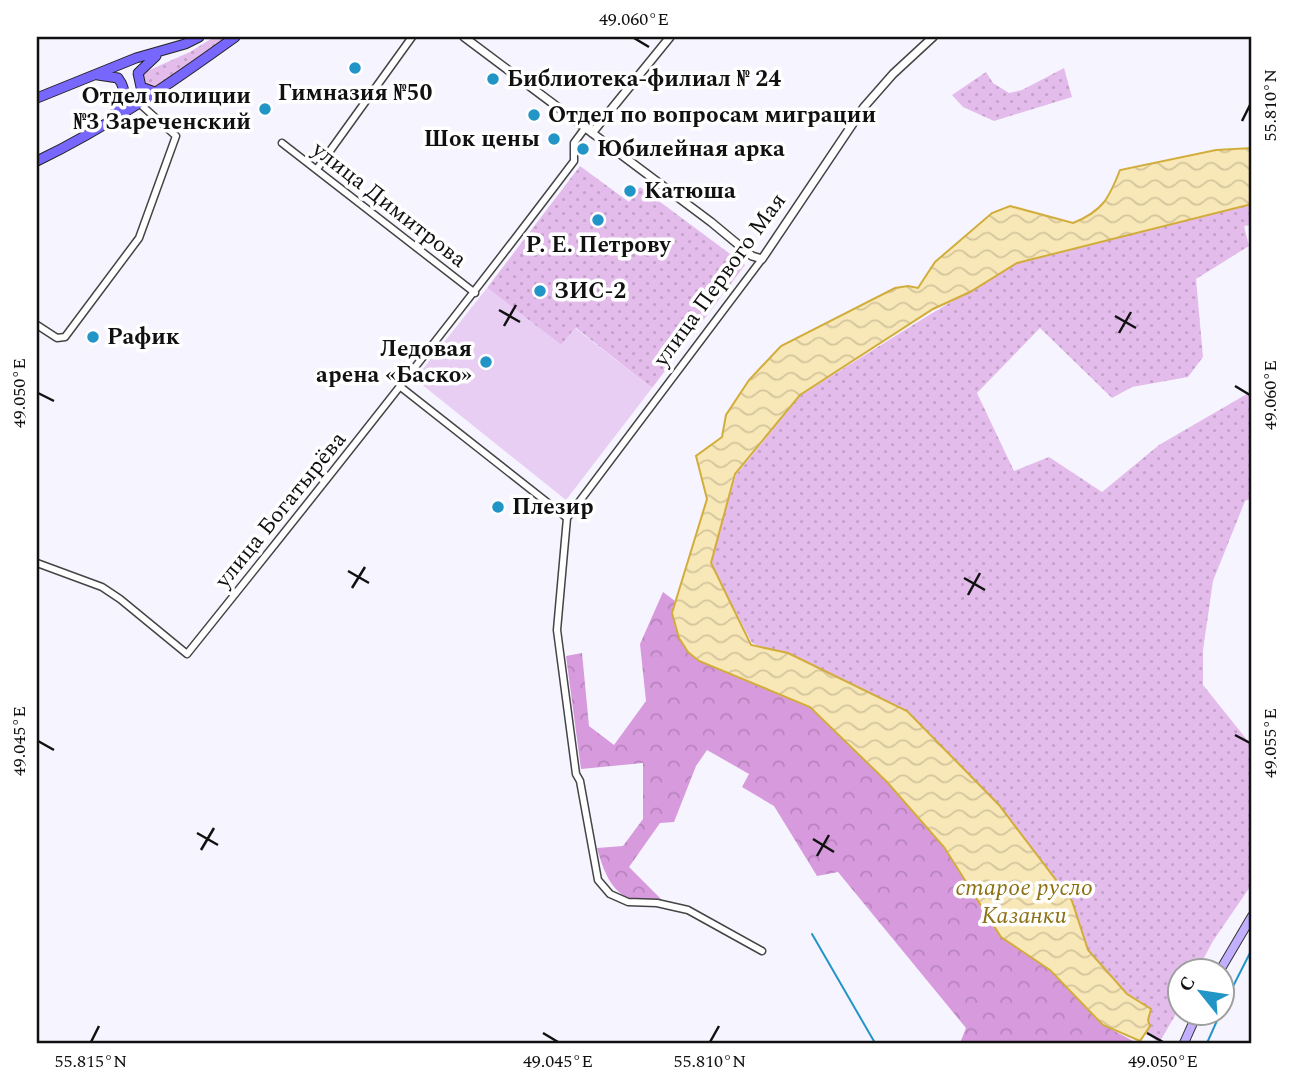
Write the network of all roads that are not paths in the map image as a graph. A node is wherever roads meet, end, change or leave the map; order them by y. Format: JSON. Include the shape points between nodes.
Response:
{"nodes":[{"id":1,"x":198,"y":37,"type":"edge"},
{"id":2,"x":235,"y":37,"type":"edge"},
{"id":3,"x":412,"y":37,"type":"edge"},
{"id":4,"x":464,"y":37,"type":"edge"},
{"id":5,"x":670,"y":37,"type":"edge"},
{"id":6,"x":933,"y":37,"type":"edge"},
{"id":7,"x":161,"y":52,"type":"junction"},
{"id":8,"x":96,"y":75,"type":"junction"},
{"id":9,"x":157,"y":93,"type":"junction"},
{"id":10,"x":37,"y":98,"type":"edge"},
{"id":11,"x":140,"y":104,"type":"junction"},
{"id":12,"x":106,"y":125,"type":"junction"},
{"id":13,"x":589,"y":130,"type":"junction"},
{"id":14,"x":282,"y":143,"type":"dead end"},
{"id":15,"x":37,"y":161,"type":"edge"},
{"id":16,"x":317,"y":169,"type":"junction"},
{"id":17,"x":762,"y":259,"type":"junction"},
{"id":18,"x":475,"y":293,"type":"junction"},
{"id":19,"x":37,"y":325,"type":"edge"},
{"id":20,"x":402,"y":387,"type":"junction"},
{"id":21,"x":567,"y":518,"type":"junction"},
{"id":22,"x":37,"y":563,"type":"edge"},
{"id":23,"x":1252,"y":916,"type":"edge"},
{"id":24,"x":762,"y":951,"type":"dead end"},
{"id":25,"x":1227,"y":958,"type":"edge"}],
"edges":[{"from":1,"to":7,"type":"main road"},
{"from":2,"to":9,"type":"main road"},
{"from":3,"to":16,"type":"street"},
{"from":4,"to":13,"type":"street"},
{"from":5,"to":13,"type":"street"},
{"from":6,"to":17,"type":"street","name":"улица Первого Мая","via":[[864,107]]},
{"from":7,"to":8,"type":"main road"},
{"from":7,"to":9,"type":"main road","via":[[138,73],[141,87]]},
{"from":8,"to":10,"type":"main road"},
{"from":8,"to":12,"type":"main road","via":[[118,78],[124,86],[125,97]]},
{"from":9,"to":11,"type":"main road"},
{"from":11,"to":12,"type":"main road"},
{"from":11,"to":19,"type":"street","via":[[176,136],[139,238],[65,337],[57,338]]},
{"from":12,"to":15,"type":"main road"},
{"from":13,"to":17,"type":"street","via":[[752,256]]},
{"from":13,"to":18,"type":"street","name":"улица Богатырёва","via":[[574,143],[575,161]]},
{"from":14,"to":16,"type":"street","name":"улица Димитрова"},
{"from":16,"to":18,"type":"street","name":"улица Димитрова"},
{"from":17,"to":21,"type":"street","name":"улица Первого Мая"},
{"from":18,"to":20,"type":"street","name":"улица Богатырёва"},
{"from":20,"to":21,"type":"street"},
{"from":20,"to":22,"type":"street","name":"улица Богатырёва","via":[[187,654],[102,587]]},
{"from":21,"to":24,"type":"street","via":[[557,630],[576,774],[598,880],[610,894],[628,902],[688,910]]},
{"from":23,"to":25,"type":"main road"}]}
